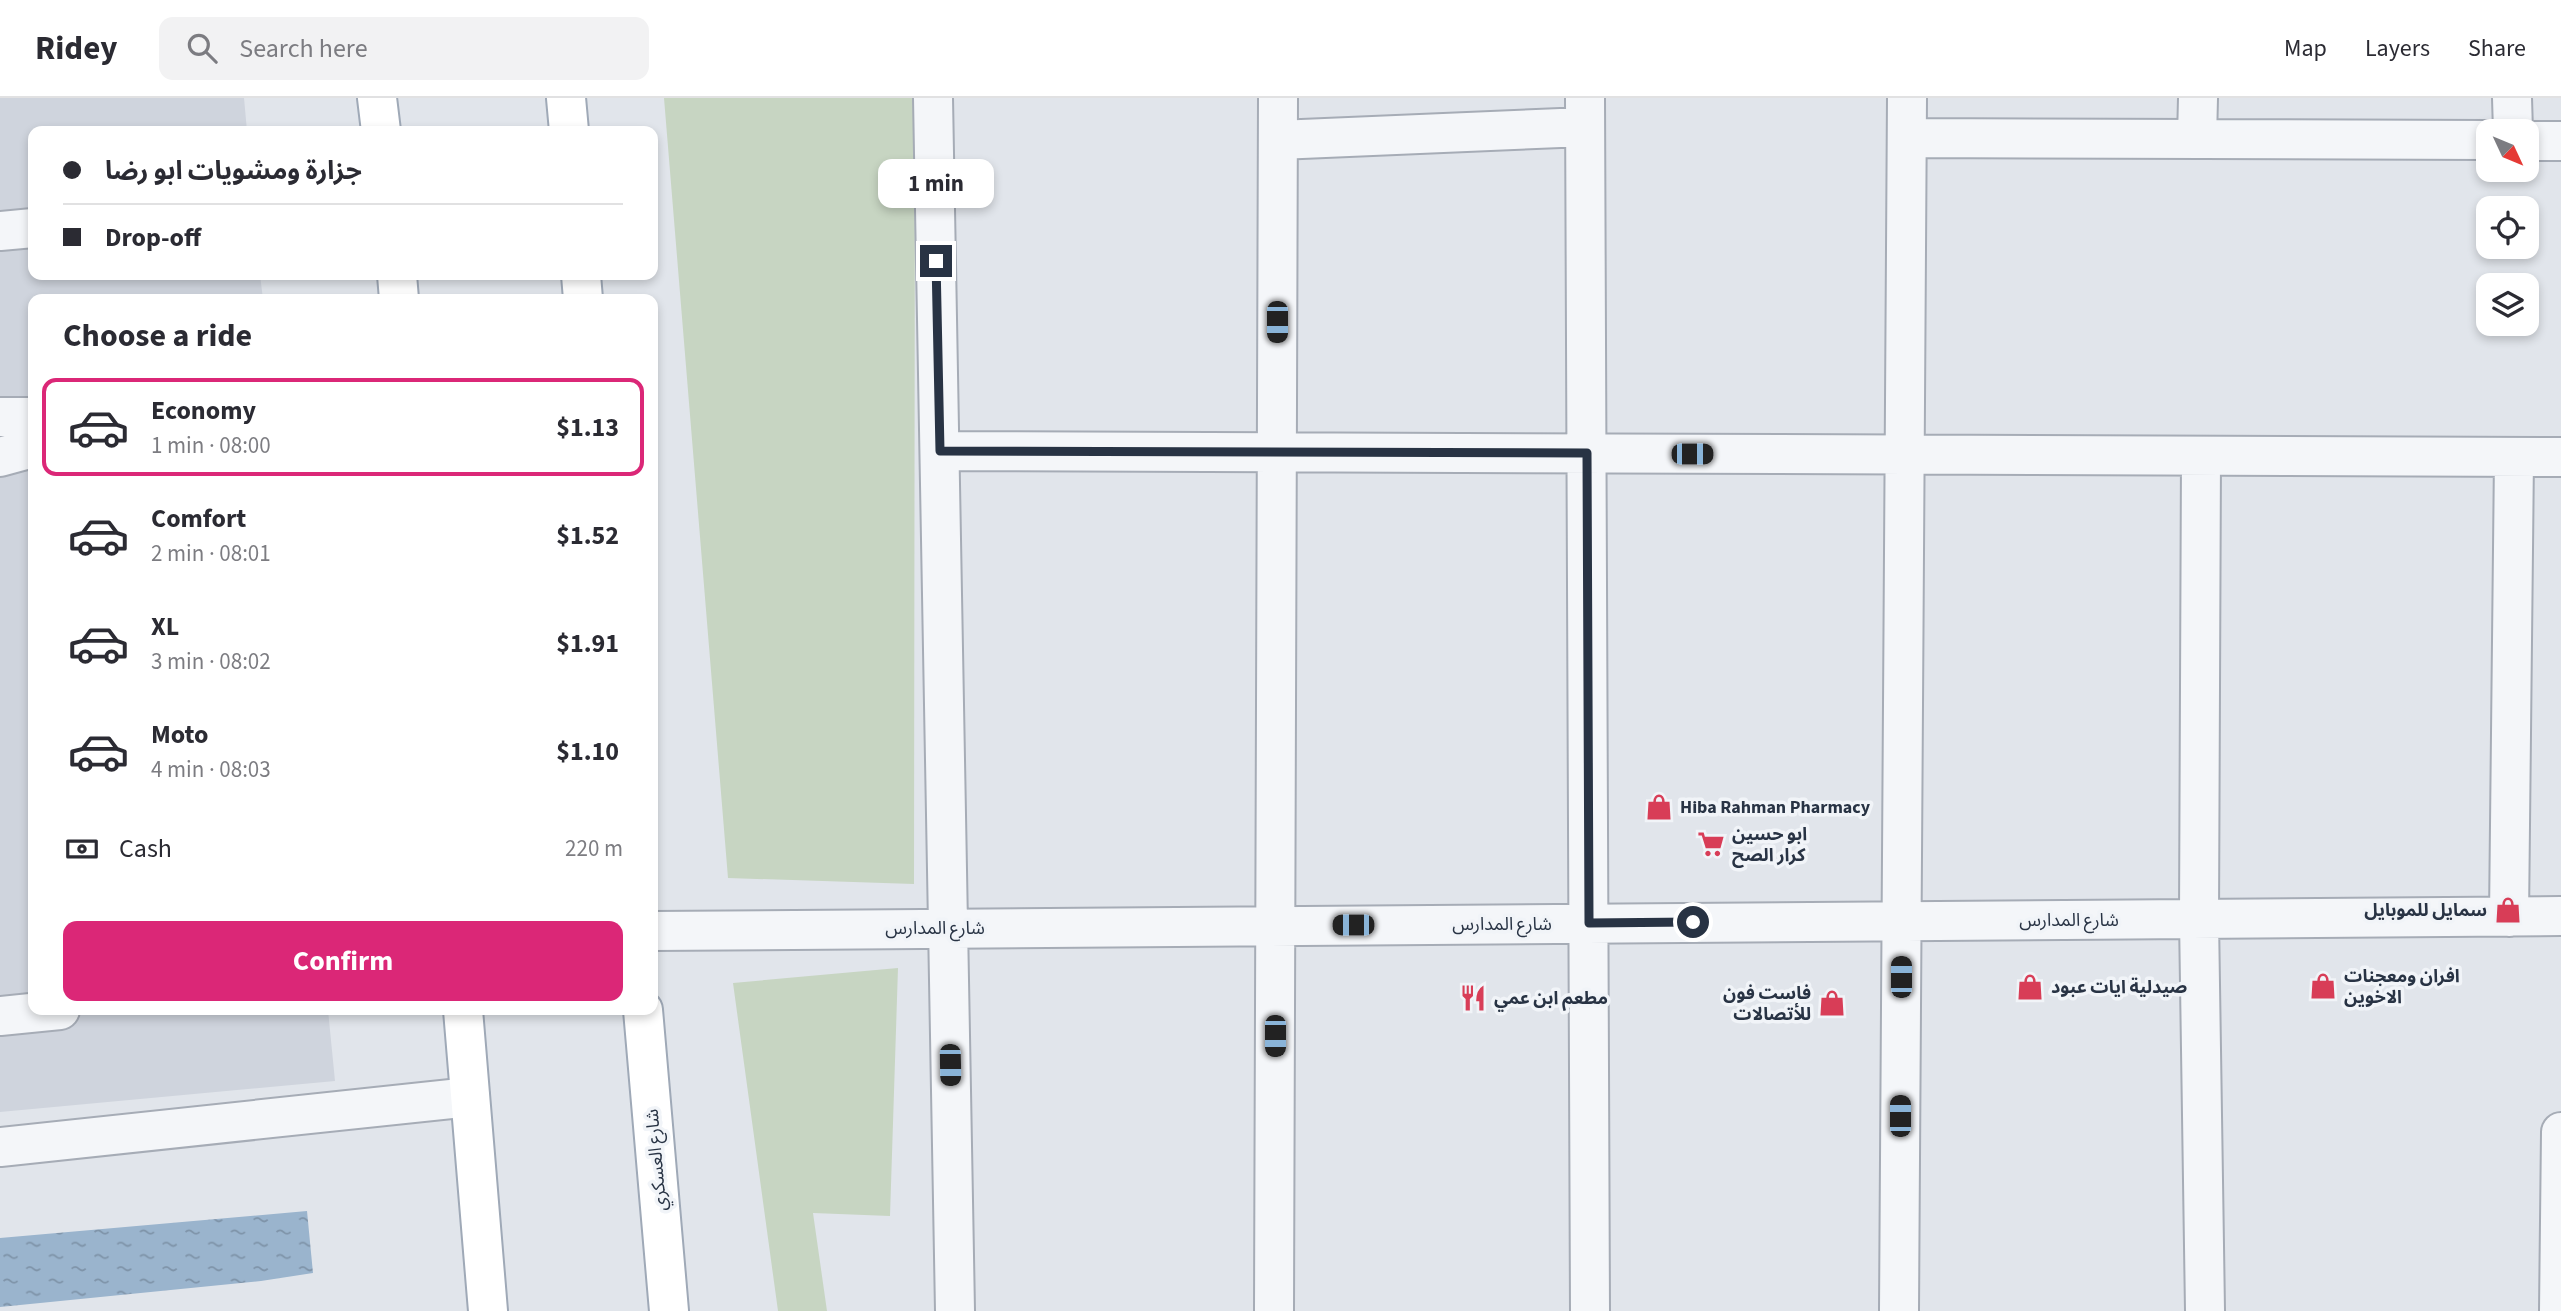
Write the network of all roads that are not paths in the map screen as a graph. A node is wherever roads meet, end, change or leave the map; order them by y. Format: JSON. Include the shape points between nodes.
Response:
{"nodes":[{"id":1,"x":377,"y":98,"type":"edge"},
{"id":2,"x":566,"y":98,"type":"edge"},
{"id":3,"x":933,"y":98,"type":"edge"},
{"id":4,"x":1278,"y":98,"type":"edge"},
{"id":5,"x":1907,"y":98,"type":"edge"},
{"id":6,"x":2198,"y":98,"type":"edge"},
{"id":7,"x":2512,"y":98,"type":"edge"},
{"id":8,"x":1585,"y":112,"type":"edge"},
{"id":9,"x":2513,"y":119,"type":"edge"},
{"id":10,"x":380,"y":126,"type":"edge"},
{"id":11,"x":569,"y":126,"type":"edge"},
{"id":12,"x":1907,"y":138,"type":"junction"},
{"id":13,"x":2197,"y":139,"type":"junction"},
{"id":14,"x":2476,"y":140,"type":"edge"},
{"id":15,"x":1278,"y":141,"type":"junction"},
{"id":16,"x":2539,"y":141,"type":"edge"},
{"id":17,"x":2561,"y":141,"type":"edge"},
{"id":18,"x":28,"y":229,"type":"edge"},
{"id":19,"x":0,"y":232,"type":"edge"},
{"id":20,"x":0,"y":417,"type":"edge"},
{"id":21,"x":28,"y":417,"type":"edge"},
{"id":22,"x":28,"y":449,"type":"edge"},
{"id":23,"x":940,"y":451,"type":"junction"},
{"id":24,"x":1277,"y":452,"type":"junction"},
{"id":25,"x":1587,"y":453,"type":"junction"},
{"id":26,"x":1904,"y":455,"type":"junction"},
{"id":27,"x":2201,"y":456,"type":"junction"},
{"id":28,"x":0,"y":457,"type":"edge"},
{"id":29,"x":2514,"y":457,"type":"junction"},
{"id":30,"x":2561,"y":457,"type":"edge"},
{"id":31,"x":2561,"y":916,"type":"edge"},
{"id":32,"x":2509,"y":917,"type":"junction"},
{"id":33,"x":2199,"y":919,"type":"junction"},
{"id":34,"x":1901,"y":921,"type":"junction"},
{"id":35,"x":1589,"y":923,"type":"junction"},
{"id":36,"x":1275,"y":926,"type":"junction"},
{"id":37,"x":948,"y":928,"type":"junction"},
{"id":38,"x":658,"y":931,"type":"edge"},
{"id":39,"x":28,"y":1013,"type":"edge"},
{"id":40,"x":463,"y":1015,"type":"edge"},
{"id":41,"x":643,"y":1015,"type":"edge"},
{"id":42,"x":0,"y":1016,"type":"edge"},
{"id":43,"x":470,"y":1097,"type":"junction"},
{"id":44,"x":2561,"y":1132,"type":"edge"},
{"id":45,"x":0,"y":1147,"type":"edge"},
{"id":46,"x":488,"y":1311,"type":"edge"},
{"id":47,"x":669,"y":1311,"type":"edge"},
{"id":48,"x":955,"y":1311,"type":"edge"},
{"id":49,"x":1274,"y":1311,"type":"edge"},
{"id":50,"x":1590,"y":1311,"type":"edge"},
{"id":51,"x":1899,"y":1311,"type":"edge"},
{"id":52,"x":2204,"y":1311,"type":"edge"},
{"id":53,"x":2559,"y":1311,"type":"edge"}],
"edges":[{"from":1,"to":10,"type":"main road"},
{"from":2,"to":11,"type":"main road"},
{"from":3,"to":23,"type":"street"},
{"from":4,"to":15,"type":"street"},
{"from":5,"to":12,"type":"street"},
{"from":6,"to":13,"type":"street"},
{"from":7,"to":9,"type":"street"},
{"from":8,"to":15,"type":"street"},
{"from":8,"to":25,"type":"street"},
{"from":12,"to":13,"type":"street"},
{"from":12,"to":26,"type":"street"},
{"from":13,"to":14,"type":"street"},
{"from":15,"to":24,"type":"street"},
{"from":16,"to":17,"type":"street"},
{"from":18,"to":19,"type":"street"},
{"from":20,"to":21,"type":"street"},
{"from":22,"to":28,"type":"street"},
{"from":23,"to":24,"type":"street"},
{"from":23,"to":37,"type":"street"},
{"from":24,"to":25,"type":"street"},
{"from":24,"to":36,"type":"street"},
{"from":25,"to":26,"type":"street"},
{"from":25,"to":35,"type":"street"},
{"from":26,"to":27,"type":"street"},
{"from":26,"to":34,"type":"street"},
{"from":27,"to":29,"type":"street"},
{"from":27,"to":33,"type":"street"},
{"from":29,"to":30,"type":"street"},
{"from":29,"to":32,"type":"street"},
{"from":31,"to":32,"type":"street","name":"شارع المدارس"},
{"from":32,"to":33,"type":"street","name":"شارع المدارس"},
{"from":33,"to":34,"type":"street","name":"شارع المدارس"},
{"from":33,"to":52,"type":"street"},
{"from":34,"to":35,"type":"street","name":"شارع المدارس"},
{"from":34,"to":51,"type":"street"},
{"from":35,"to":36,"type":"street","name":"شارع المدارس"},
{"from":35,"to":50,"type":"street"},
{"from":36,"to":37,"type":"street","name":"شارع المدارس"},
{"from":36,"to":49,"type":"street"},
{"from":37,"to":38,"type":"street","name":"شارع المدارس"},
{"from":37,"to":48,"type":"street"},
{"from":39,"to":42,"type":"street"},
{"from":40,"to":43,"type":"main road"},
{"from":41,"to":47,"type":"main road","name":"شارع العسكري"},
{"from":43,"to":45,"type":"street"},
{"from":43,"to":46,"type":"main road"},
{"from":44,"to":53,"type":"street"}]}
